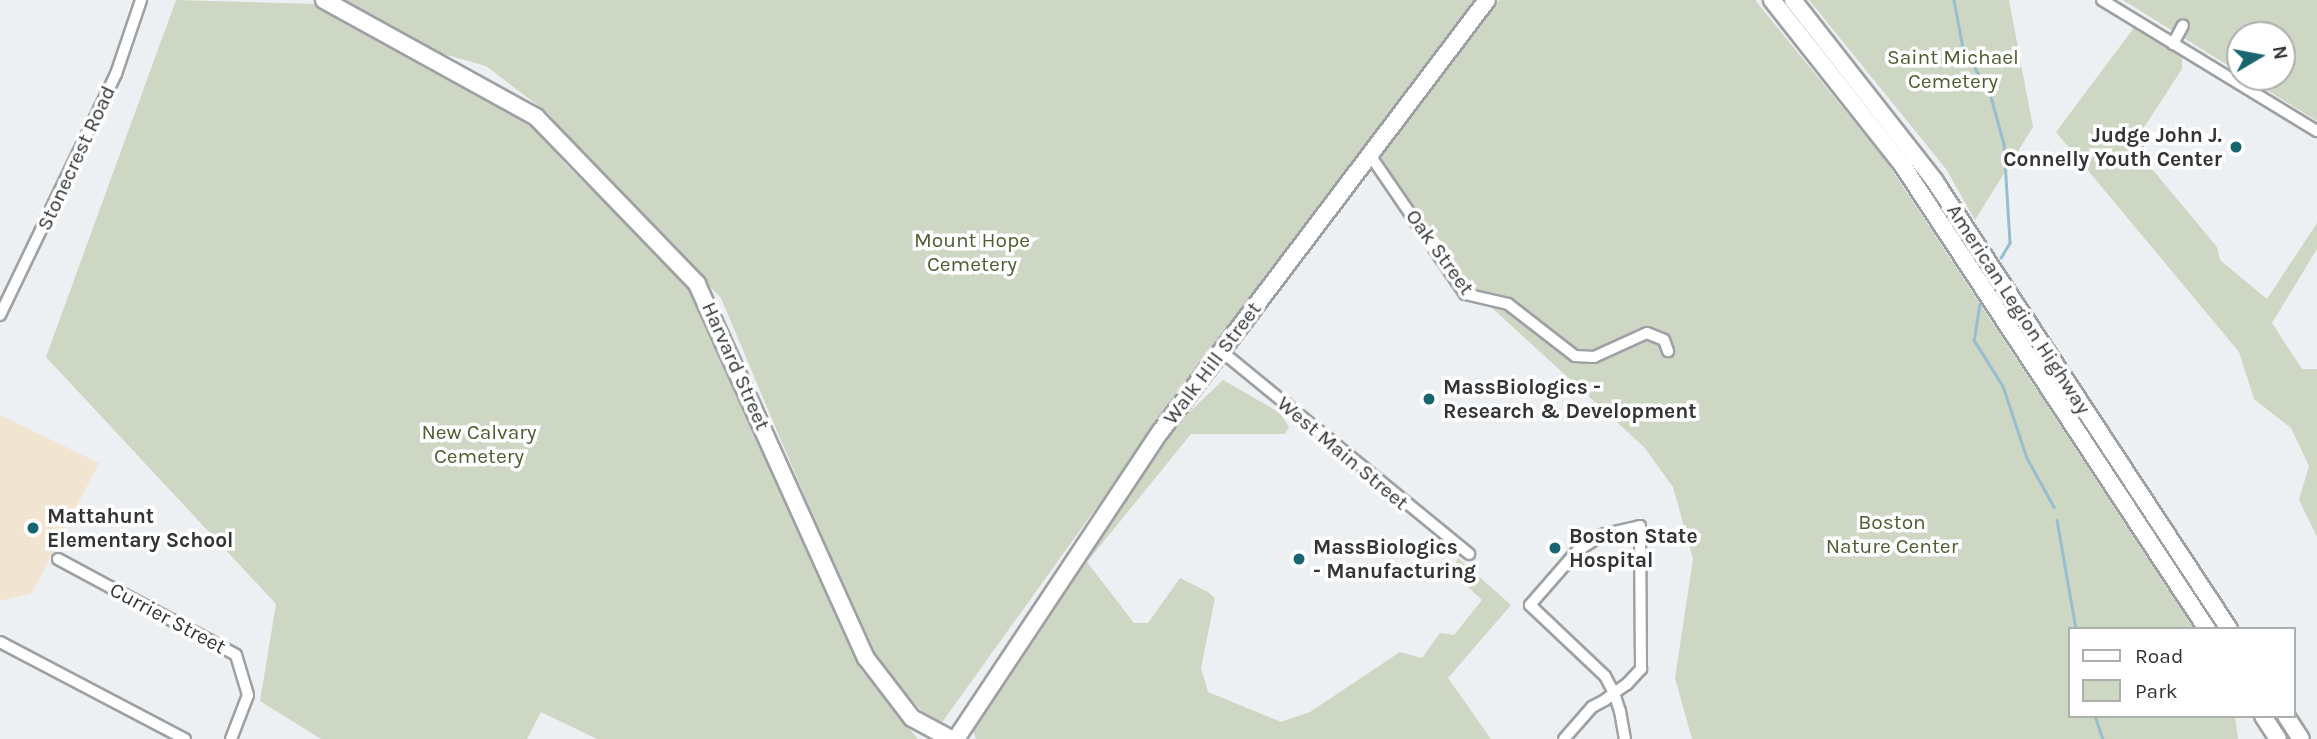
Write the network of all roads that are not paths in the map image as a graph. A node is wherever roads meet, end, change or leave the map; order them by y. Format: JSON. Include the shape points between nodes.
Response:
{"nodes":[{"id":1,"x":141,"y":0,"type":"edge"},
{"id":2,"x":324,"y":0,"type":"edge"},
{"id":3,"x":1487,"y":0,"type":"edge"},
{"id":4,"x":1772,"y":0,"type":"edge"},
{"id":5,"x":1793,"y":0,"type":"edge"},
{"id":6,"x":2102,"y":0,"type":"edge"},
{"id":7,"x":2183,"y":25,"type":"dead end"},
{"id":8,"x":2173,"y":44,"type":"junction"},
{"id":9,"x":2317,"y":131,"type":"edge"},
{"id":10,"x":1370,"y":155,"type":"junction"},
{"id":11,"x":1,"y":313,"type":"edge"},
{"id":12,"x":1220,"y":350,"type":"junction"},
{"id":13,"x":1668,"y":351,"type":"dead end"},
{"id":14,"x":1469,"y":554,"type":"dead end"},
{"id":15,"x":58,"y":559,"type":"dead end"},
{"id":16,"x":2206,"y":627,"type":"edge"},
{"id":17,"x":2228,"y":627,"type":"edge"},
{"id":18,"x":0,"y":642,"type":"edge"},
{"id":19,"x":1614,"y":693,"type":"junction"},
{"id":20,"x":2264,"y":718,"type":"edge"},
{"id":21,"x":2287,"y":718,"type":"edge"},
{"id":22,"x":185,"y":739,"type":"edge"},
{"id":23,"x":231,"y":739,"type":"edge"},
{"id":24,"x":954,"y":739,"type":"edge"},
{"id":25,"x":1564,"y":739,"type":"edge"},
{"id":26,"x":1625,"y":739,"type":"edge"},
{"id":27,"x":2278,"y":739,"type":"edge"},
{"id":28,"x":2301,"y":739,"type":"edge"}],
"edges":[{"from":1,"to":11,"type":"street","name":"Stonecrest Road","via":[[116,74]]},
{"from":2,"to":24,"type":"main road","name":"Harvard Street","via":[[536,117],[697,284],[866,658],[912,718]]},
{"from":3,"to":10,"type":"main road","name":"Walk Hill Street"},
{"from":4,"to":16,"type":"main road","name":"American Legion Highway","via":[[1903,166]]},
{"from":5,"to":17,"type":"main road","name":"American Legion Highway","via":[[1934,180]]},
{"from":6,"to":8,"type":"street"},
{"from":7,"to":8,"type":"street"},
{"from":8,"to":9,"type":"street"},
{"from":10,"to":12,"type":"main road","name":"Walk Hill Street"},
{"from":10,"to":13,"type":"street","name":"Oak Street","via":[[1465,294],[1508,304],[1581,358],[1647,333],[1664,340]]},
{"from":12,"to":14,"type":"street","name":"West Main Street"},
{"from":12,"to":24,"type":"main road","name":"Walk Hill Street","via":[[1014,644]]},
{"from":15,"to":23,"type":"street","name":"Currier Street","via":[[236,655],[248,695]]},
{"from":18,"to":22,"type":"street"},
{"from":19,"to":19,"type":"street","via":[[1594,661],[1530,605],[1578,550],[1604,534],[1640,526],[1641,669]]},
{"from":19,"to":25,"type":"street","via":[[1592,706]]},
{"from":19,"to":26,"type":"street"},
{"from":20,"to":27,"type":"main road"},
{"from":21,"to":28,"type":"main road"}]}
